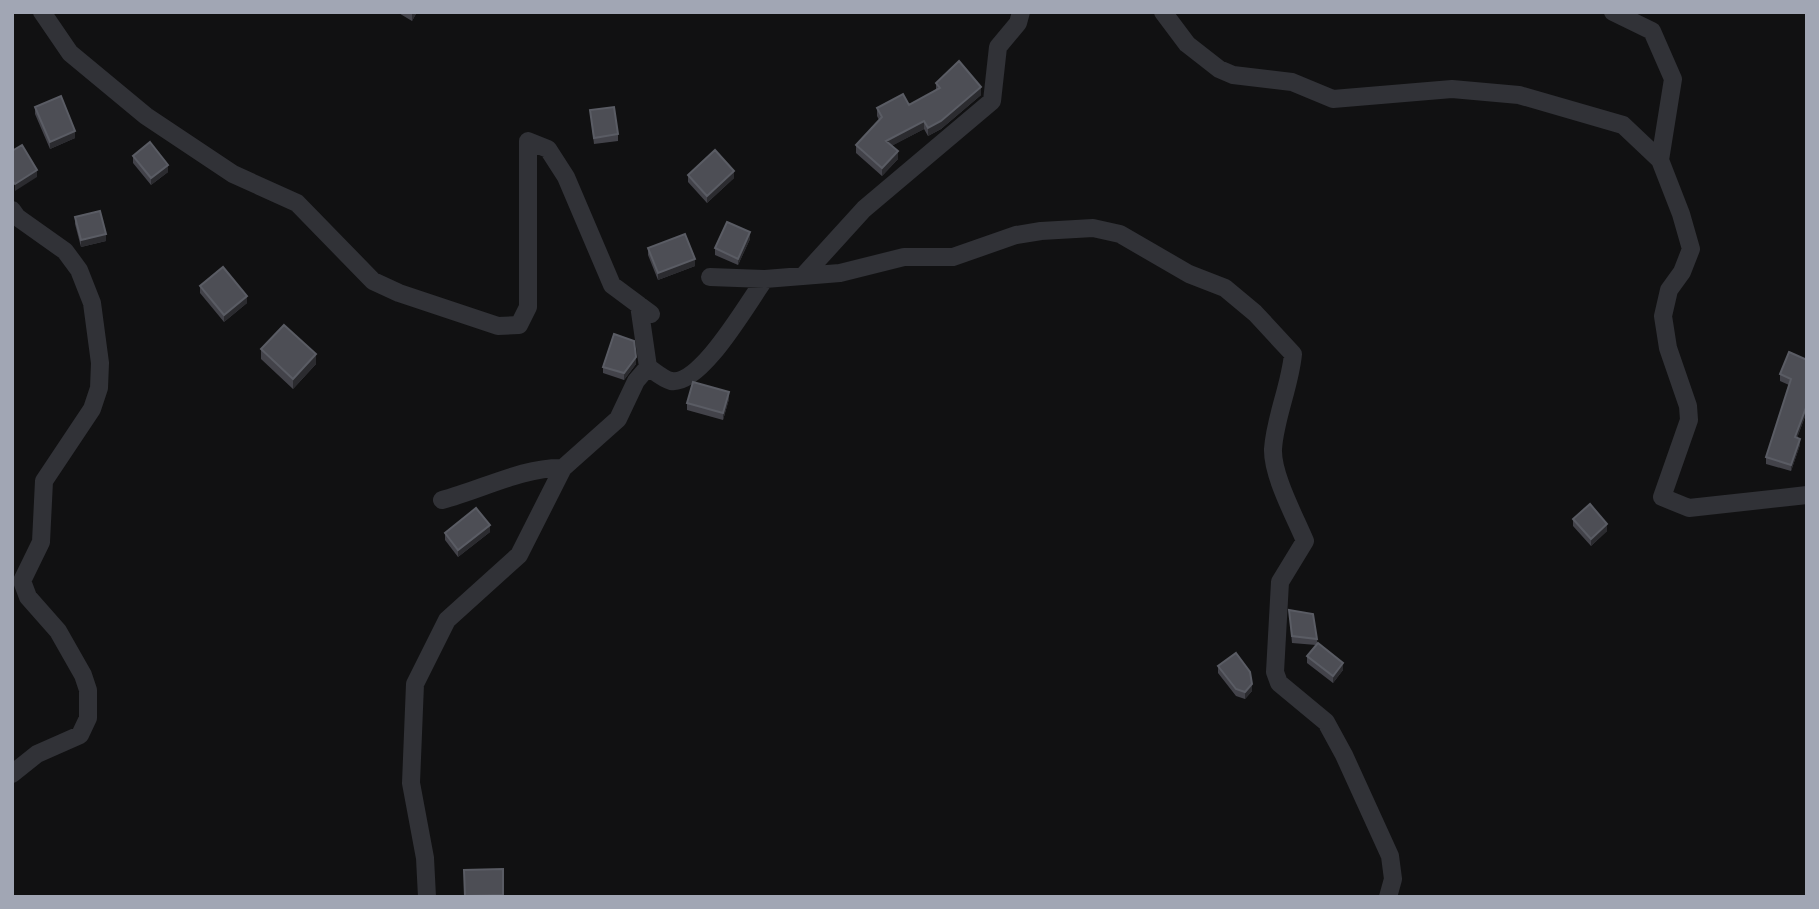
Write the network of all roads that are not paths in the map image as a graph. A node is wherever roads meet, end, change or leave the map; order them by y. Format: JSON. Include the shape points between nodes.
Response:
{"nodes":[{"id":1,"x":42,"y":12,"type":"edge"},
{"id":2,"x":1021,"y":12,"type":"edge"},
{"id":3,"x":1163,"y":12,"type":"edge"},
{"id":4,"x":1613,"y":12,"type":"edge"},
{"id":5,"x":1660,"y":160,"type":"junction"},
{"id":6,"x":12,"y":209,"type":"edge"},
{"id":7,"x":804,"y":275,"type":"junction"},
{"id":8,"x":710,"y":277,"type":"dead end"},
{"id":9,"x":765,"y":279,"type":"junction"},
{"id":10,"x":648,"y":367,"type":"junction"},
{"id":11,"x":563,"y":468,"type":"junction"},
{"id":12,"x":1807,"y":495,"type":"edge"},
{"id":13,"x":442,"y":500,"type":"dead end"},
{"id":14,"x":12,"y":774,"type":"edge"},
{"id":15,"x":427,"y":897,"type":"edge"},
{"id":16,"x":1388,"y":897,"type":"edge"}],
"edges":[{"from":1,"to":10,"type":"street","via":[[69,52],[146,117],[233,174],[297,203],[373,281],[498,326],[519,325],[528,307],[528,141],[548,149],[566,177],[612,285],[645,310]]},
{"from":2,"to":7,"type":"street","via":[[1018,23],[998,47],[992,102],[864,209]]},
{"from":3,"to":5,"type":"street","via":[[1187,44],[1233,75],[1292,82],[1333,99],[1452,89],[1519,95],[1623,125]]},
{"from":4,"to":5,"type":"street","via":[[1652,31],[1673,79]]},
{"from":5,"to":12,"type":"street","via":[[1690,249],[1682,272],[1668,290],[1663,316],[1689,420],[1662,496],[1689,508]]},
{"from":6,"to":14,"type":"street","via":[[65,251],[79,270],[92,303],[100,363],[92,409],[44,481],[41,542],[22,581],[28,597],[58,631],[83,675],[88,718],[79,735],[37,754]]},
{"from":7,"to":9,"type":"street"},
{"from":7,"to":16,"type":"street","via":[[840,273],[904,257],[953,257],[1016,235],[1093,228],[1120,234],[1189,274],[1225,288],[1255,313],[1293,354],[1273,450],[1277,472],[1305,541],[1280,582],[1275,672],[1279,683],[1326,722],[1344,755],[1390,856]]},
{"from":8,"to":9,"type":"street"},
{"from":9,"to":10,"type":"street","via":[[690,378],[670,381]]},
{"from":10,"to":11,"type":"street","via":[[618,419]]},
{"from":11,"to":13,"type":"street","via":[[542,467]]},
{"from":11,"to":15,"type":"street","via":[[519,555],[447,620],[415,684],[411,783]]}]}
